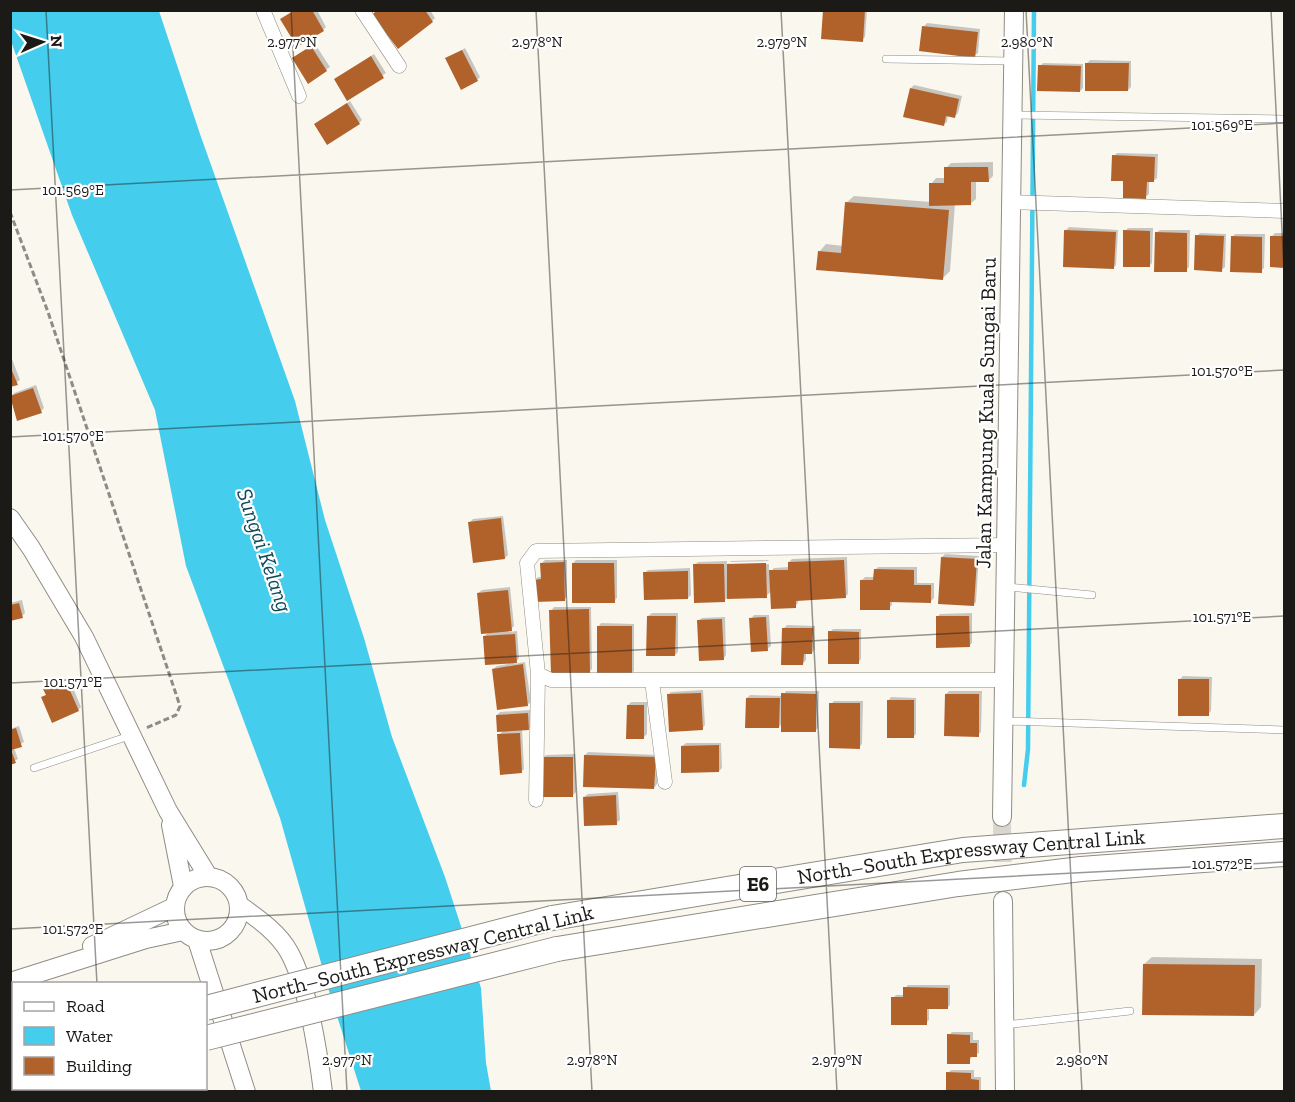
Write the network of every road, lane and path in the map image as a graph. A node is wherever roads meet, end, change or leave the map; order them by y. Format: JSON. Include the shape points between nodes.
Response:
{"nodes":[{"id":1,"x":263,"y":10,"type":"edge"},
{"id":2,"x":362,"y":10,"type":"edge"},
{"id":3,"x":1014,"y":10,"type":"edge"},
{"id":4,"x":886,"y":58,"type":"dead end"},
{"id":5,"x":1013,"y":61,"type":"junction"},
{"id":6,"x":399,"y":66,"type":"dead end"},
{"id":7,"x":299,"y":96,"type":"dead end"},
{"id":8,"x":1017,"y":115,"type":"junction"},
{"id":9,"x":1284,"y":119,"type":"edge"},
{"id":10,"x":1017,"y":202,"type":"junction"},
{"id":11,"x":1284,"y":211,"type":"edge"},
{"id":12,"x":10,"y":212,"type":"edge"},
{"id":13,"x":10,"y":518,"type":"edge"},
{"id":14,"x":1006,"y":544,"type":"junction"},
{"id":15,"x":1012,"y":588,"type":"junction"},
{"id":16,"x":1092,"y":595,"type":"dead end"},
{"id":17,"x":538,"y":674,"type":"junction"},
{"id":18,"x":1004,"y":680,"type":"junction"},
{"id":19,"x":652,"y":681,"type":"junction"},
{"id":20,"x":1011,"y":721,"type":"junction"},
{"id":21,"x":1284,"y":730,"type":"edge"},
{"id":22,"x":131,"y":735,"type":"junction"},
{"id":23,"x":34,"y":768,"type":"dead end"},
{"id":24,"x":665,"y":782,"type":"dead end"},
{"id":25,"x":536,"y":800,"type":"dead end"},
{"id":26,"x":168,"y":811,"type":"junction"},
{"id":27,"x":1002,"y":817,"type":"tunnel mouth"},
{"id":28,"x":1284,"y":826,"type":"edge"},
{"id":29,"x":1284,"y":854,"type":"edge"},
{"id":30,"x":208,"y":876,"type":"junction"},
{"id":31,"x":183,"y":886,"type":"junction"},
{"id":32,"x":1003,"y":901,"type":"tunnel mouth"},
{"id":33,"x":239,"y":905,"type":"junction"},
{"id":34,"x":174,"y":907,"type":"junction"},
{"id":35,"x":190,"y":935,"type":"junction"},
{"id":36,"x":33,"y":973,"type":"junction"},
{"id":37,"x":10,"y":982,"type":"edge"},
{"id":38,"x":207,"y":982,"type":"edge"},
{"id":39,"x":207,"y":983,"type":"edge"},
{"id":40,"x":207,"y":1008,"type":"edge"},
{"id":41,"x":1130,"y":1011,"type":"dead end"},
{"id":42,"x":1005,"y":1025,"type":"junction"},
{"id":43,"x":207,"y":1038,"type":"edge"},
{"id":44,"x":246,"y":1092,"type":"edge"},
{"id":45,"x":323,"y":1092,"type":"edge"},
{"id":46,"x":1005,"y":1092,"type":"edge"}],
"edges":[{"from":1,"to":7,"type":"street"},
{"from":2,"to":6,"type":"street"},
{"from":3,"to":5,"type":"street","name":"Jalan Kampung Kuala Sungai Baru"},
{"from":4,"to":5,"type":"lane"},
{"from":5,"to":8,"type":"street","name":"Jalan Kampung Kuala Sungai Baru"},
{"from":8,"to":9,"type":"lane"},
{"from":8,"to":10,"type":"street","name":"Jalan Kampung Kuala Sungai Baru"},
{"from":10,"to":11,"type":"street"},
{"from":10,"to":14,"type":"street","name":"Jalan Kampung Kuala Sungai Baru"},
{"from":12,"to":22,"type":"path","via":[[52,323],[180,706],[176,715]]},
{"from":13,"to":22,"type":"street","via":[[84,637]]},
{"from":14,"to":15,"type":"street","name":"Jalan Kampung Kuala Sungai Baru"},
{"from":14,"to":17,"type":"street","via":[[536,551],[527,563]]},
{"from":15,"to":16,"type":"lane"},
{"from":15,"to":18,"type":"street","name":"Jalan Kampung Kuala Sungai Baru"},
{"from":17,"to":19,"type":"street","via":[[550,680]]},
{"from":17,"to":25,"type":"street"},
{"from":18,"to":19,"type":"street"},
{"from":18,"to":20,"type":"street","name":"Jalan Kampung Kuala Sungai Baru"},
{"from":19,"to":24,"type":"street"},
{"from":20,"to":21,"type":"lane"},
{"from":20,"to":27,"type":"street","name":"Jalan Kampung Kuala Sungai Baru"},
{"from":22,"to":23,"type":"lane"},
{"from":22,"to":26,"type":"street"},
{"from":26,"to":30,"type":"street"},
{"from":26,"to":31,"type":"street"},
{"from":28,"to":40,"type":"highway","name":"North–South Expressway Central Link","number":"E6","bridge":true,"via":[[963,850],[552,918]]},
{"from":29,"to":43,"type":"highway","name":"North–South Expressway Central Link","number":"E6","bridge":true,"via":[[1081,869],[958,884],[558,949]]},
{"from":30,"to":31,"type":"street"},
{"from":30,"to":33,"type":"street","via":[[232,888]]},
{"from":31,"to":34,"type":"street"},
{"from":32,"to":42,"type":"street"},
{"from":33,"to":35,"type":"street","via":[[234,926],[227,934],[208,941]]},
{"from":33,"to":45,"type":"street","via":[[260,920],[289,952],[304,991]]},
{"from":34,"to":35,"type":"street","via":[[178,924]]},
{"from":34,"to":36,"type":"street"},
{"from":35,"to":36,"type":"street","via":[[146,939]]},
{"from":35,"to":38,"type":"street"},
{"from":36,"to":37,"type":"street"},
{"from":39,"to":44,"type":"street"},
{"from":41,"to":42,"type":"lane"},
{"from":42,"to":46,"type":"street"}]}
